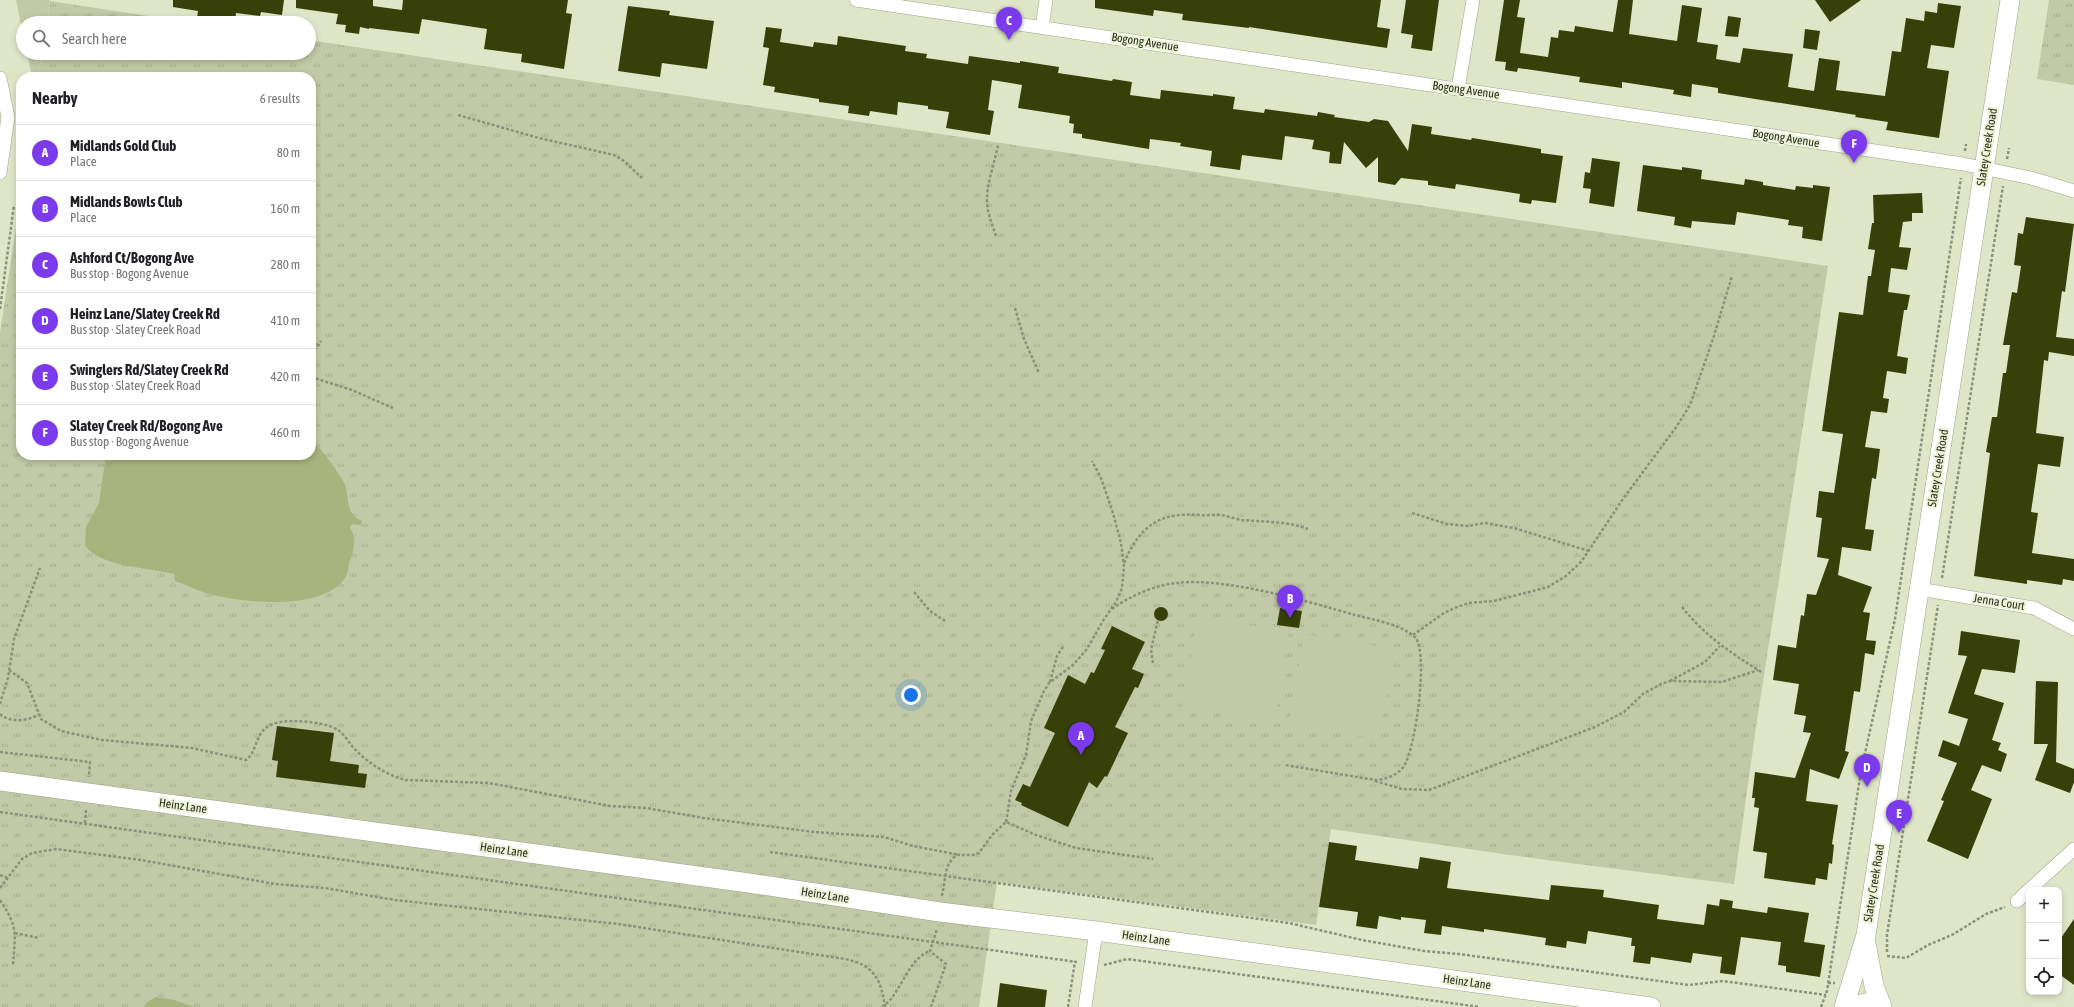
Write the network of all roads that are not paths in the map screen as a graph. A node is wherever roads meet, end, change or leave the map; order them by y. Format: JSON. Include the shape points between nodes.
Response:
{"nodes":[{"id":1,"x":856,"y":0,"type":"edge"},
{"id":2,"x":1046,"y":0,"type":"edge"},
{"id":3,"x":1473,"y":0,"type":"edge"},
{"id":4,"x":2010,"y":0,"type":"edge"},
{"id":5,"x":1042,"y":27,"type":"junction"},
{"id":6,"x":0,"y":78,"type":"edge"},
{"id":7,"x":1458,"y":89,"type":"junction"},
{"id":8,"x":1,"y":92,"type":"edge"},
{"id":9,"x":1984,"y":168,"type":"junction"},
{"id":10,"x":0,"y":173,"type":"edge"},
{"id":11,"x":2074,"y":191,"type":"edge"},
{"id":12,"x":1919,"y":589,"type":"junction"},
{"id":13,"x":2074,"y":629,"type":"edge"},
{"id":14,"x":0,"y":781,"type":"edge"},
{"id":15,"x":2074,"y":849,"type":"edge"},
{"id":16,"x":2017,"y":901,"type":"road end"},
{"id":17,"x":1096,"y":931,"type":"junction"},
{"id":18,"x":1866,"y":935,"type":"junction"},
{"id":19,"x":1085,"y":1007,"type":"edge"},
{"id":20,"x":1651,"y":1007,"type":"edge"},
{"id":21,"x":1844,"y":1007,"type":"edge"},
{"id":22,"x":1850,"y":1007,"type":"edge"},
{"id":23,"x":1881,"y":1007,"type":"edge"}],
"edges":[{"from":1,"to":5,"type":"street","name":"Bogong Avenue"},
{"from":2,"to":5,"type":"street"},
{"from":3,"to":7,"type":"street"},
{"from":4,"to":9,"type":"street","name":"Slatey Creek Road"},
{"from":5,"to":7,"type":"street","name":"Bogong Avenue"},
{"from":6,"to":8,"type":"street"},
{"from":7,"to":9,"type":"street","name":"Bogong Avenue"},
{"from":8,"to":10,"type":"street","via":[[8,118]]},
{"from":9,"to":11,"type":"street","name":"Bogong Avenue"},
{"from":9,"to":12,"type":"street","name":"Slatey Creek Road"},
{"from":12,"to":13,"type":"street","name":"Jenna Court","via":[[2034,608]]},
{"from":12,"to":18,"type":"street","name":"Slatey Creek Road"},
{"from":14,"to":17,"type":"street","name":"Heinz Lane","via":[[726,880],[940,912]]},
{"from":15,"to":16,"type":"street"},
{"from":17,"to":19,"type":"street"},
{"from":17,"to":20,"type":"street","name":"Heinz Lane"},
{"from":18,"to":21,"type":"street","name":"Slatey Creek Road"},
{"from":18,"to":23,"type":"street","name":"Slatey Creek Road","via":[[1873,982]]},
{"from":22,"to":23,"type":"street","via":[[1866,1003]]}]}
